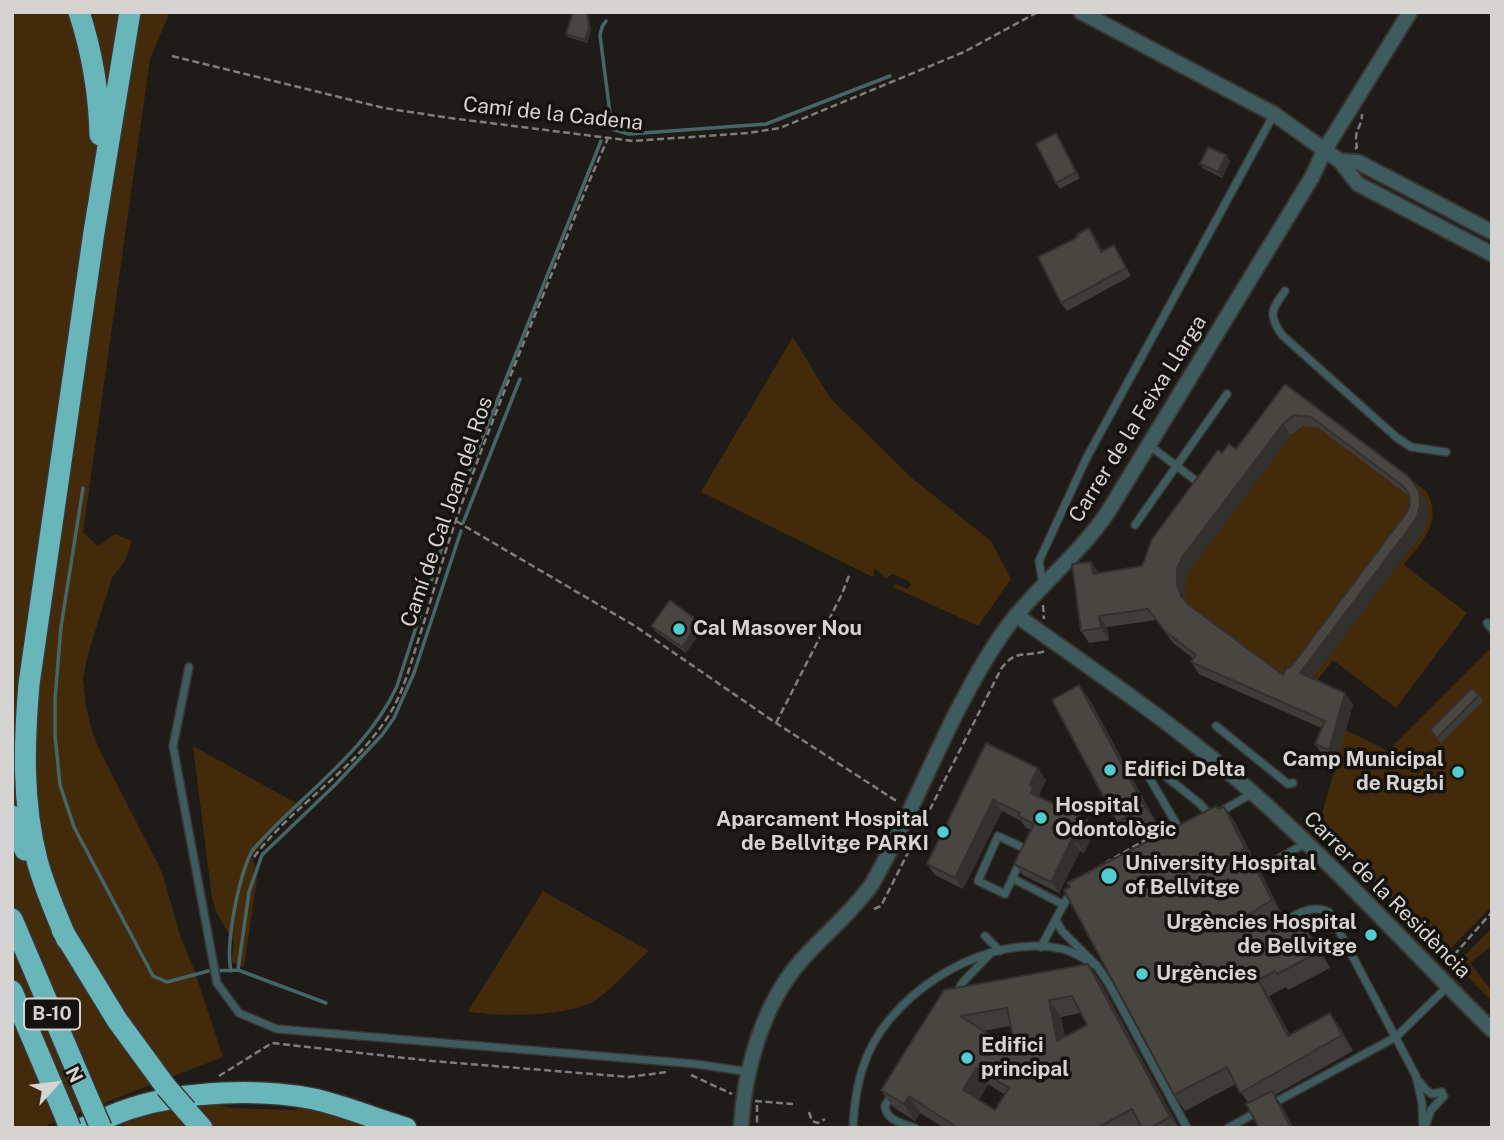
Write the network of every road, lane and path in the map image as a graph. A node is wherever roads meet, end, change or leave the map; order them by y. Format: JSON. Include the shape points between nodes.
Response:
{"nodes":[{"id":1,"x":79,"y":12,"type":"edge"},
{"id":2,"x":130,"y":12,"type":"edge"},
{"id":3,"x":1038,"y":12,"type":"edge"},
{"id":4,"x":1081,"y":12,"type":"edge"},
{"id":5,"x":1410,"y":12,"type":"edge"},
{"id":6,"x":172,"y":56,"type":"dead end"},
{"id":7,"x":1274,"y":114,"type":"junction"},
{"id":8,"x":608,"y":138,"type":"junction"},
{"id":9,"x":1324,"y":151,"type":"junction"},
{"id":10,"x":1340,"y":161,"type":"junction"},
{"id":11,"x":94,"y":232,"type":"junction"},
{"id":12,"x":1492,"y":232,"type":"edge"},
{"id":13,"x":1492,"y":254,"type":"edge"},
{"id":14,"x":1285,"y":290,"type":"dead end"},
{"id":15,"x":1227,"y":394,"type":"dead end"},
{"id":16,"x":1150,"y":446,"type":"junction"},
{"id":17,"x":1446,"y":452,"type":"dead end"},
{"id":18,"x":1176,"y":466,"type":"junction"},
{"id":19,"x":1199,"y":483,"type":"edge"},
{"id":20,"x":456,"y":521,"type":"junction"},
{"id":21,"x":1135,"y":525,"type":"dead end"},
{"id":22,"x":850,"y":573,"type":"dead end"},
{"id":23,"x":1043,"y":586,"type":"junction"},
{"id":24,"x":1016,"y":615,"type":"junction"},
{"id":25,"x":1045,"y":651,"type":"dead end"},
{"id":26,"x":188,"y":667,"type":"dead end"},
{"id":27,"x":776,"y":723,"type":"junction"},
{"id":28,"x":1216,"y":726,"type":"dead end"},
{"id":29,"x":1293,"y":783,"type":"dead end"},
{"id":30,"x":1253,"y":793,"type":"junction"},
{"id":31,"x":910,"y":809,"type":"junction"},
{"id":32,"x":12,"y":816,"type":"edge"},
{"id":33,"x":1211,"y":817,"type":"junction"},
{"id":34,"x":1202,"y":822,"type":"edge"},
{"id":35,"x":1192,"y":827,"type":"edge"},
{"id":36,"x":1182,"y":833,"type":"junction"},
{"id":37,"x":1171,"y":839,"type":"edge"},
{"id":38,"x":1306,"y":843,"type":"junction"},
{"id":39,"x":254,"y":857,"type":"dead end"},
{"id":40,"x":1254,"y":872,"type":"edge"},
{"id":41,"x":1012,"y":878,"type":"junction"},
{"id":42,"x":1080,"y":890,"type":"edge"},
{"id":43,"x":1064,"y":905,"type":"junction"},
{"id":44,"x":874,"y":909,"type":"dead end"},
{"id":45,"x":1492,"y":912,"type":"edge"},
{"id":46,"x":12,"y":919,"type":"edge"},
{"id":47,"x":1056,"y":919,"type":"junction"},
{"id":48,"x":985,"y":936,"type":"dead end"},
{"id":49,"x":67,"y":940,"type":"junction"},
{"id":50,"x":1253,"y":942,"type":"edge"},
{"id":51,"x":1041,"y":947,"type":"junction"},
{"id":52,"x":996,"y":951,"type":"junction"},
{"id":53,"x":1447,"y":963,"type":"dead end"},
{"id":54,"x":1097,"y":965,"type":"junction"},
{"id":55,"x":1448,"y":986,"type":"junction"},
{"id":56,"x":12,"y":993,"type":"edge"},
{"id":57,"x":949,"y":1004,"type":"edge"},
{"id":58,"x":21,"y":1030,"type":"edge"},
{"id":59,"x":1492,"y":1030,"type":"edge"},
{"id":60,"x":1396,"y":1037,"type":"junction"},
{"id":61,"x":668,"y":1072,"type":"dead end"},
{"id":62,"x":749,"y":1072,"type":"junction"},
{"id":63,"x":681,"y":1073,"type":"dead end"},
{"id":64,"x":1416,"y":1076,"type":"junction"},
{"id":65,"x":215,"y":1078,"type":"dead end"},
{"id":66,"x":899,"y":1083,"type":"edge"},
{"id":67,"x":735,"y":1096,"type":"dead end"},
{"id":68,"x":793,"y":1104,"type":"dead end"},
{"id":69,"x":809,"y":1112,"type":"dead end"},
{"id":70,"x":825,"y":1119,"type":"dead end"},
{"id":71,"x":73,"y":1124,"type":"edge"},
{"id":72,"x":398,"y":1126,"type":"edge"},
{"id":73,"x":101,"y":1128,"type":"edge"},
{"id":74,"x":202,"y":1128,"type":"edge"},
{"id":75,"x":741,"y":1128,"type":"edge"},
{"id":76,"x":757,"y":1128,"type":"edge"},
{"id":77,"x":853,"y":1128,"type":"edge"},
{"id":78,"x":915,"y":1128,"type":"edge"},
{"id":79,"x":1186,"y":1128,"type":"edge"},
{"id":80,"x":1228,"y":1128,"type":"edge"},
{"id":81,"x":1424,"y":1128,"type":"edge"}],
"edges":[{"from":1,"to":11,"type":"highway","via":[[90,52],[100,127]]},
{"from":2,"to":11,"type":"highway"},
{"from":3,"to":8,"type":"path","name":"Camí de la Cadena","via":[[952,57],[780,128],[633,141]]},
{"from":4,"to":7,"type":"street"},
{"from":5,"to":9,"type":"street","name":"Carrer de la Feixa Llarga"},
{"from":6,"to":8,"type":"path","name":"Camí de la Cadena","via":[[384,108]]},
{"from":7,"to":9,"type":"street"},
{"from":7,"to":23,"type":"lane","via":[[1086,459],[1039,561]]},
{"from":8,"to":20,"type":"path","name":"Camí de Cal Joan del Ros"},
{"from":9,"to":10,"type":"street"},
{"from":9,"to":16,"type":"street","name":"Carrer de la Feixa Llarga"},
{"from":10,"to":12,"type":"street","via":[[1358,162]]},
{"from":10,"to":13,"type":"street","via":[[1357,184]]},
{"from":11,"to":49,"type":"highway","via":[[25,733],[25,777],[37,860]]},
{"from":14,"to":17,"type":"lane","via":[[1272,315],[1282,335],[1396,437],[1411,447]]},
{"from":15,"to":18,"type":"lane"},
{"from":16,"to":18,"type":"lane"},
{"from":16,"to":23,"type":"street","name":"Carrer de la Feixa Llarga","via":[[1095,531]]},
{"from":18,"to":19,"type":"lane"},
{"from":18,"to":21,"type":"lane"},
{"from":20,"to":27,"type":"path","via":[[635,626]]},
{"from":20,"to":39,"type":"path","name":"Camí de Cal Joan del Ros","via":[[410,668],[389,716]]},
{"from":22,"to":27,"type":"path"},
{"from":23,"to":24,"type":"street","name":"Carrer de la Feixa Llarga"},
{"from":24,"to":30,"type":"street","name":"Carrer de la Residència"},
{"from":24,"to":31,"type":"street","name":"Carrer de la Feixa Llarga","via":[[986,657]]},
{"from":25,"to":44,"type":"path","via":[[1018,654],[1001,669],[881,906]]},
{"from":26,"to":62,"type":"lane","via":[[173,746],[217,984],[239,1013],[277,1030]]},
{"from":27,"to":31,"type":"path"},
{"from":28,"to":29,"type":"lane","via":[[1288,784]]},
{"from":30,"to":33,"type":"lane"},
{"from":30,"to":38,"type":"street","name":"Carrer de la Residència"},
{"from":31,"to":62,"type":"street","name":"Carrer de la Feixa Llarga","via":[[863,897],[784,985],[759,1037]]},
{"from":32,"to":49,"type":"highway"},
{"from":33,"to":34,"type":"lane"},
{"from":33,"to":36,"type":"lane","via":[[1159,771],[1149,776]]},
{"from":35,"to":36,"type":"lane"},
{"from":36,"to":37,"type":"lane"},
{"from":38,"to":40,"type":"lane"},
{"from":38,"to":55,"type":"street","name":"Carrer de la Residència"},
{"from":41,"to":41,"type":"lane","via":[[1026,849],[999,836],[978,881],[1005,894]]},
{"from":41,"to":43,"type":"lane"},
{"from":42,"to":43,"type":"lane"},
{"from":43,"to":47,"type":"lane"},
{"from":45,"to":53,"type":"path"},
{"from":46,"to":73,"type":"highway","number":"B-10","bridge":true},
{"from":47,"to":51,"type":"lane"},
{"from":47,"to":54,"type":"lane","via":[[1062,931]]},
{"from":48,"to":52,"type":"lane"},
{"from":49,"to":74,"type":"highway","bridge":true,"via":[[117,1020]]},
{"from":50,"to":60,"type":"lane","via":[[1306,909],[1329,912]]},
{"from":51,"to":52,"type":"lane"},
{"from":51,"to":54,"type":"lane","via":[[1065,950]]},
{"from":52,"to":57,"type":"lane","via":[[963,982]]},
{"from":52,"to":77,"type":"lane","via":[[934,980],[882,1029],[859,1082]]},
{"from":54,"to":79,"type":"lane"},
{"from":55,"to":59,"type":"street","name":"Carrer de la Residència"},
{"from":55,"to":60,"type":"lane"},
{"from":56,"to":58,"type":"highway"},
{"from":58,"to":71,"type":"highway"},
{"from":60,"to":64,"type":"lane"},
{"from":60,"to":80,"type":"lane"},
{"from":61,"to":65,"type":"path","via":[[629,1077],[272,1043]]},
{"from":62,"to":75,"type":"street","name":"Carrer de la Feixa Llarga"},
{"from":63,"to":67,"type":"path","via":[[702,1078]]},
{"from":64,"to":81,"type":"lane"},
{"from":64,"to":81,"type":"lane","via":[[1432,1094],[1443,1094]]},
{"from":66,"to":78,"type":"lane","via":[[884,1110],[890,1118]]},
{"from":68,"to":76,"type":"path","via":[[757,1101]]},
{"from":69,"to":70,"type":"path","via":[[812,1121]]},
{"from":71,"to":72,"type":"highway","via":[[133,1107],[244,1093],[312,1099]]}]}
